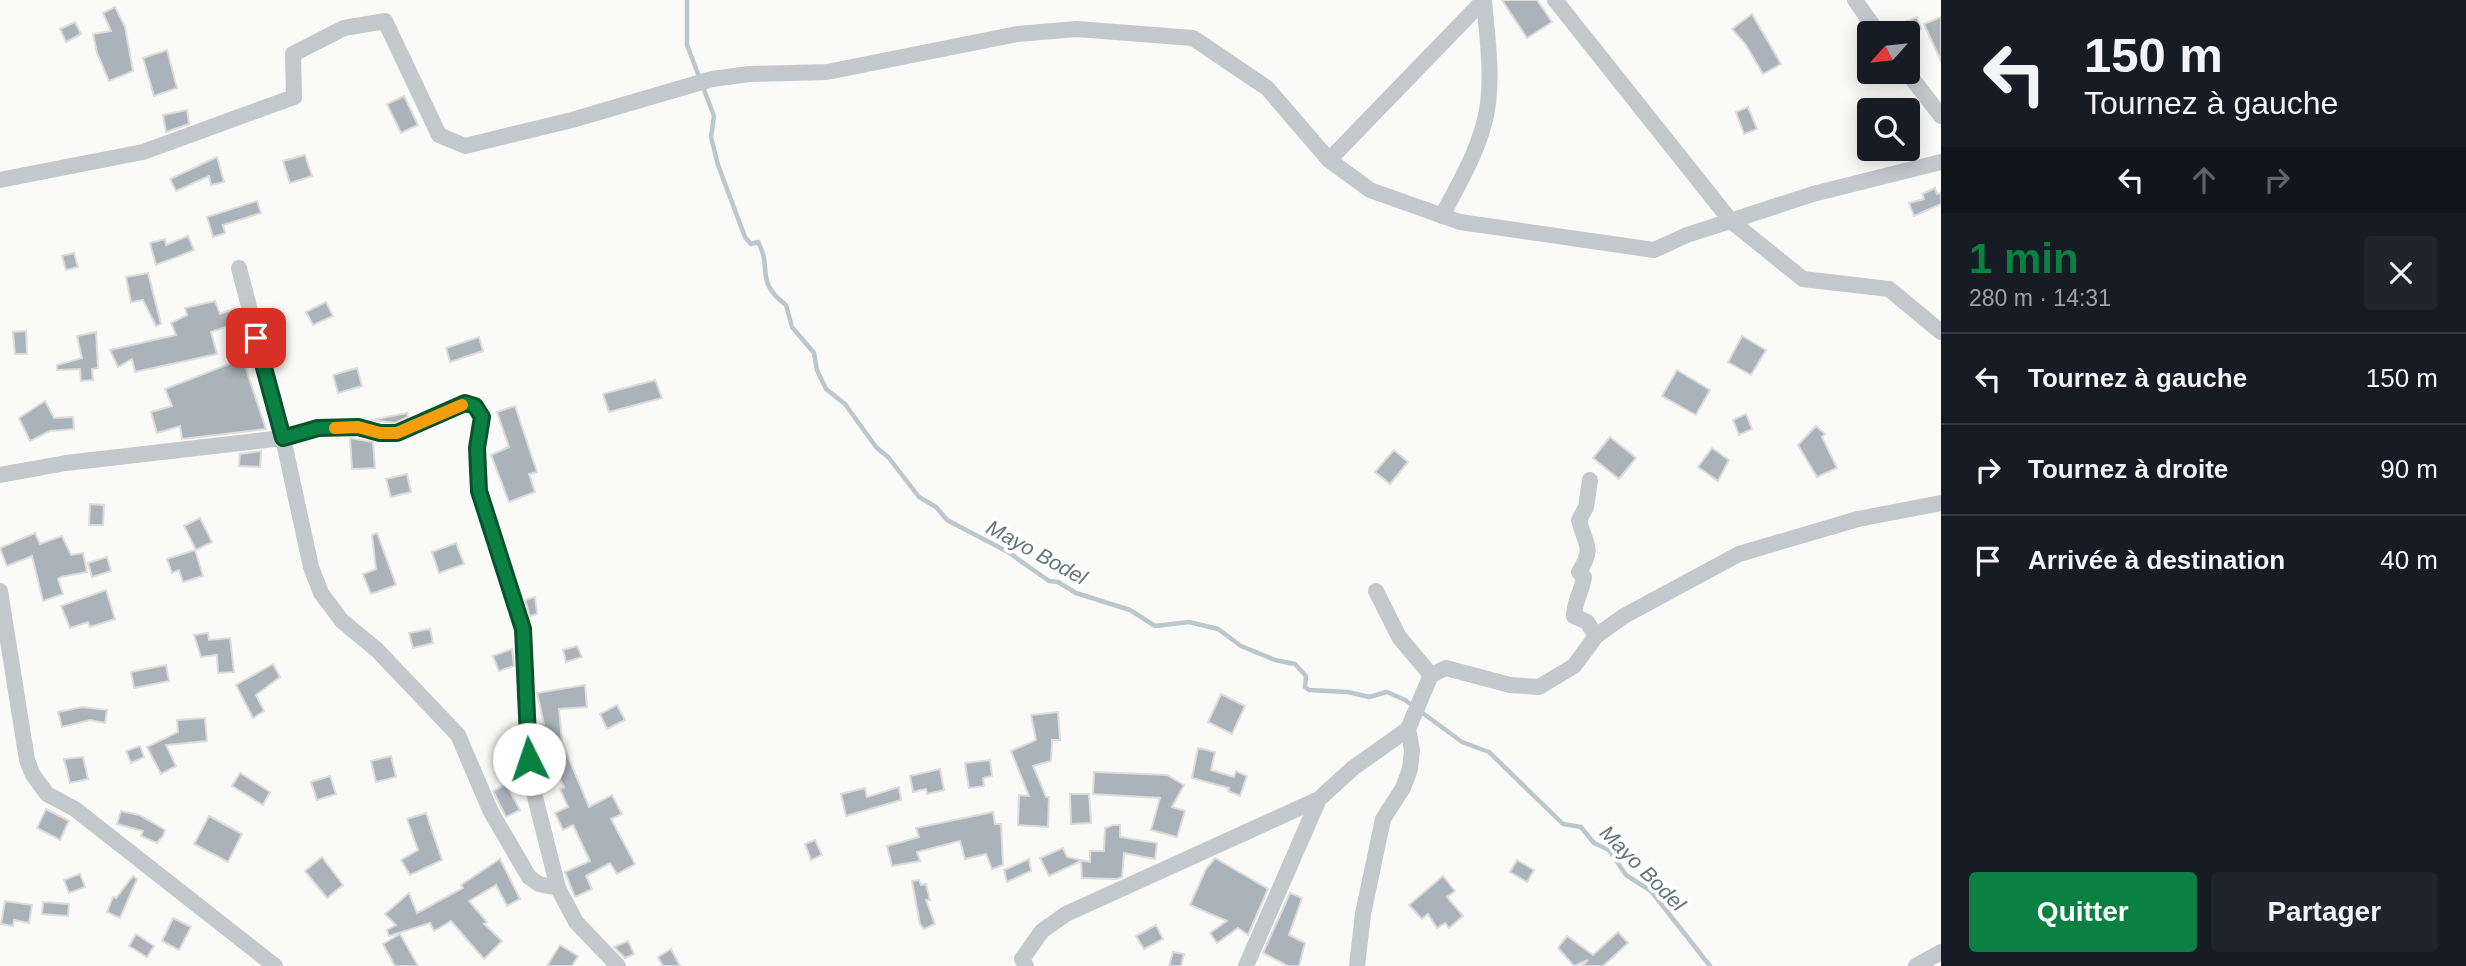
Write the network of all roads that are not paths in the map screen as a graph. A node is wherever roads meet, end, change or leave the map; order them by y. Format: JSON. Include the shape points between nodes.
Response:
{"nodes":[{"id":1,"x":1484,"y":0,"type":"edge"},
{"id":2,"x":1556,"y":0,"type":"edge"},
{"id":3,"x":1855,"y":0,"type":"edge"},
{"id":4,"x":1870,"y":21,"type":"edge"},
{"id":5,"x":1916,"y":84,"type":"edge"},
{"id":6,"x":1941,"y":116,"type":"edge"},
{"id":7,"x":1329,"y":160,"type":"junction"},
{"id":8,"x":1941,"y":162,"type":"edge"},
{"id":9,"x":0,"y":180,"type":"edge"},
{"id":10,"x":1442,"y":216,"type":"junction"},
{"id":11,"x":1731,"y":221,"type":"junction"},
{"id":12,"x":239,"y":268,"type":"dead end"},
{"id":13,"x":1941,"y":332,"type":"edge"},
{"id":14,"x":283,"y":438,"type":"junction"},
{"id":15,"x":0,"y":475,"type":"edge"},
{"id":16,"x":1590,"y":480,"type":"dead end"},
{"id":17,"x":1941,"y":503,"type":"edge"},
{"id":18,"x":0,"y":591,"type":"edge"},
{"id":19,"x":1376,"y":591,"type":"dead end"},
{"id":20,"x":1596,"y":636,"type":"junction"},
{"id":21,"x":1431,"y":675,"type":"junction"},
{"id":22,"x":1408,"y":729,"type":"junction"},
{"id":23,"x":1319,"y":799,"type":"junction"},
{"id":24,"x":558,"y":888,"type":"junction"},
{"id":25,"x":1941,"y":952,"type":"edge"},
{"id":26,"x":1021,"y":964,"type":"edge"},
{"id":27,"x":275,"y":966,"type":"edge"},
{"id":28,"x":618,"y":966,"type":"edge"},
{"id":29,"x":1246,"y":966,"type":"edge"},
{"id":30,"x":1357,"y":966,"type":"edge"},
{"id":31,"x":1916,"y":966,"type":"edge"}],
"edges":[{"from":1,"to":7,"type":"street"},
{"from":1,"to":10,"type":"street","via":[[1487,110],[1474,152]]},
{"from":2,"to":11,"type":"street"},
{"from":3,"to":4,"type":"street"},
{"from":5,"to":6,"type":"street"},
{"from":7,"to":9,"type":"street","via":[[1267,88],[1193,38],[1077,29],[1017,34],[827,72],[712,79],[465,146],[439,135],[385,21],[344,28],[293,54],[295,97],[143,152]]},
{"from":7,"to":10,"type":"street","via":[[1370,190]]},
{"from":8,"to":11,"type":"street","via":[[1813,194]]},
{"from":10,"to":11,"type":"street","via":[[1654,250]]},
{"from":11,"to":13,"type":"street","via":[[1802,279],[1889,289]]},
{"from":12,"to":14,"type":"street"},
{"from":14,"to":15,"type":"street"},
{"from":14,"to":24,"type":"street","via":[[311,567],[321,593],[342,621],[377,650],[458,735],[491,812],[529,877]]},
{"from":14,"to":24,"type":"street","via":[[318,428],[358,427],[397,433],[465,403],[475,406],[482,417],[477,448],[479,491],[523,629],[531,781]]},
{"from":16,"to":20,"type":"street","via":[[1579,520],[1590,547],[1578,572],[1584,578],[1574,615],[1587,622]]},
{"from":17,"to":20,"type":"street","via":[[1858,519],[1739,554]]},
{"from":18,"to":27,"type":"street","via":[[33,775],[47,794],[75,808]]},
{"from":19,"to":21,"type":"street","via":[[1399,638]]},
{"from":20,"to":21,"type":"street","via":[[1574,666],[1539,687],[1510,685],[1446,668]]},
{"from":21,"to":22,"type":"street"},
{"from":22,"to":23,"type":"street"},
{"from":22,"to":30,"type":"street","via":[[1410,769],[1383,818]]},
{"from":23,"to":26,"type":"street","via":[[1066,914],[1042,931]]},
{"from":23,"to":29,"type":"street"},
{"from":24,"to":28,"type":"street","via":[[576,922]]},
{"from":25,"to":31,"type":"street"}]}
